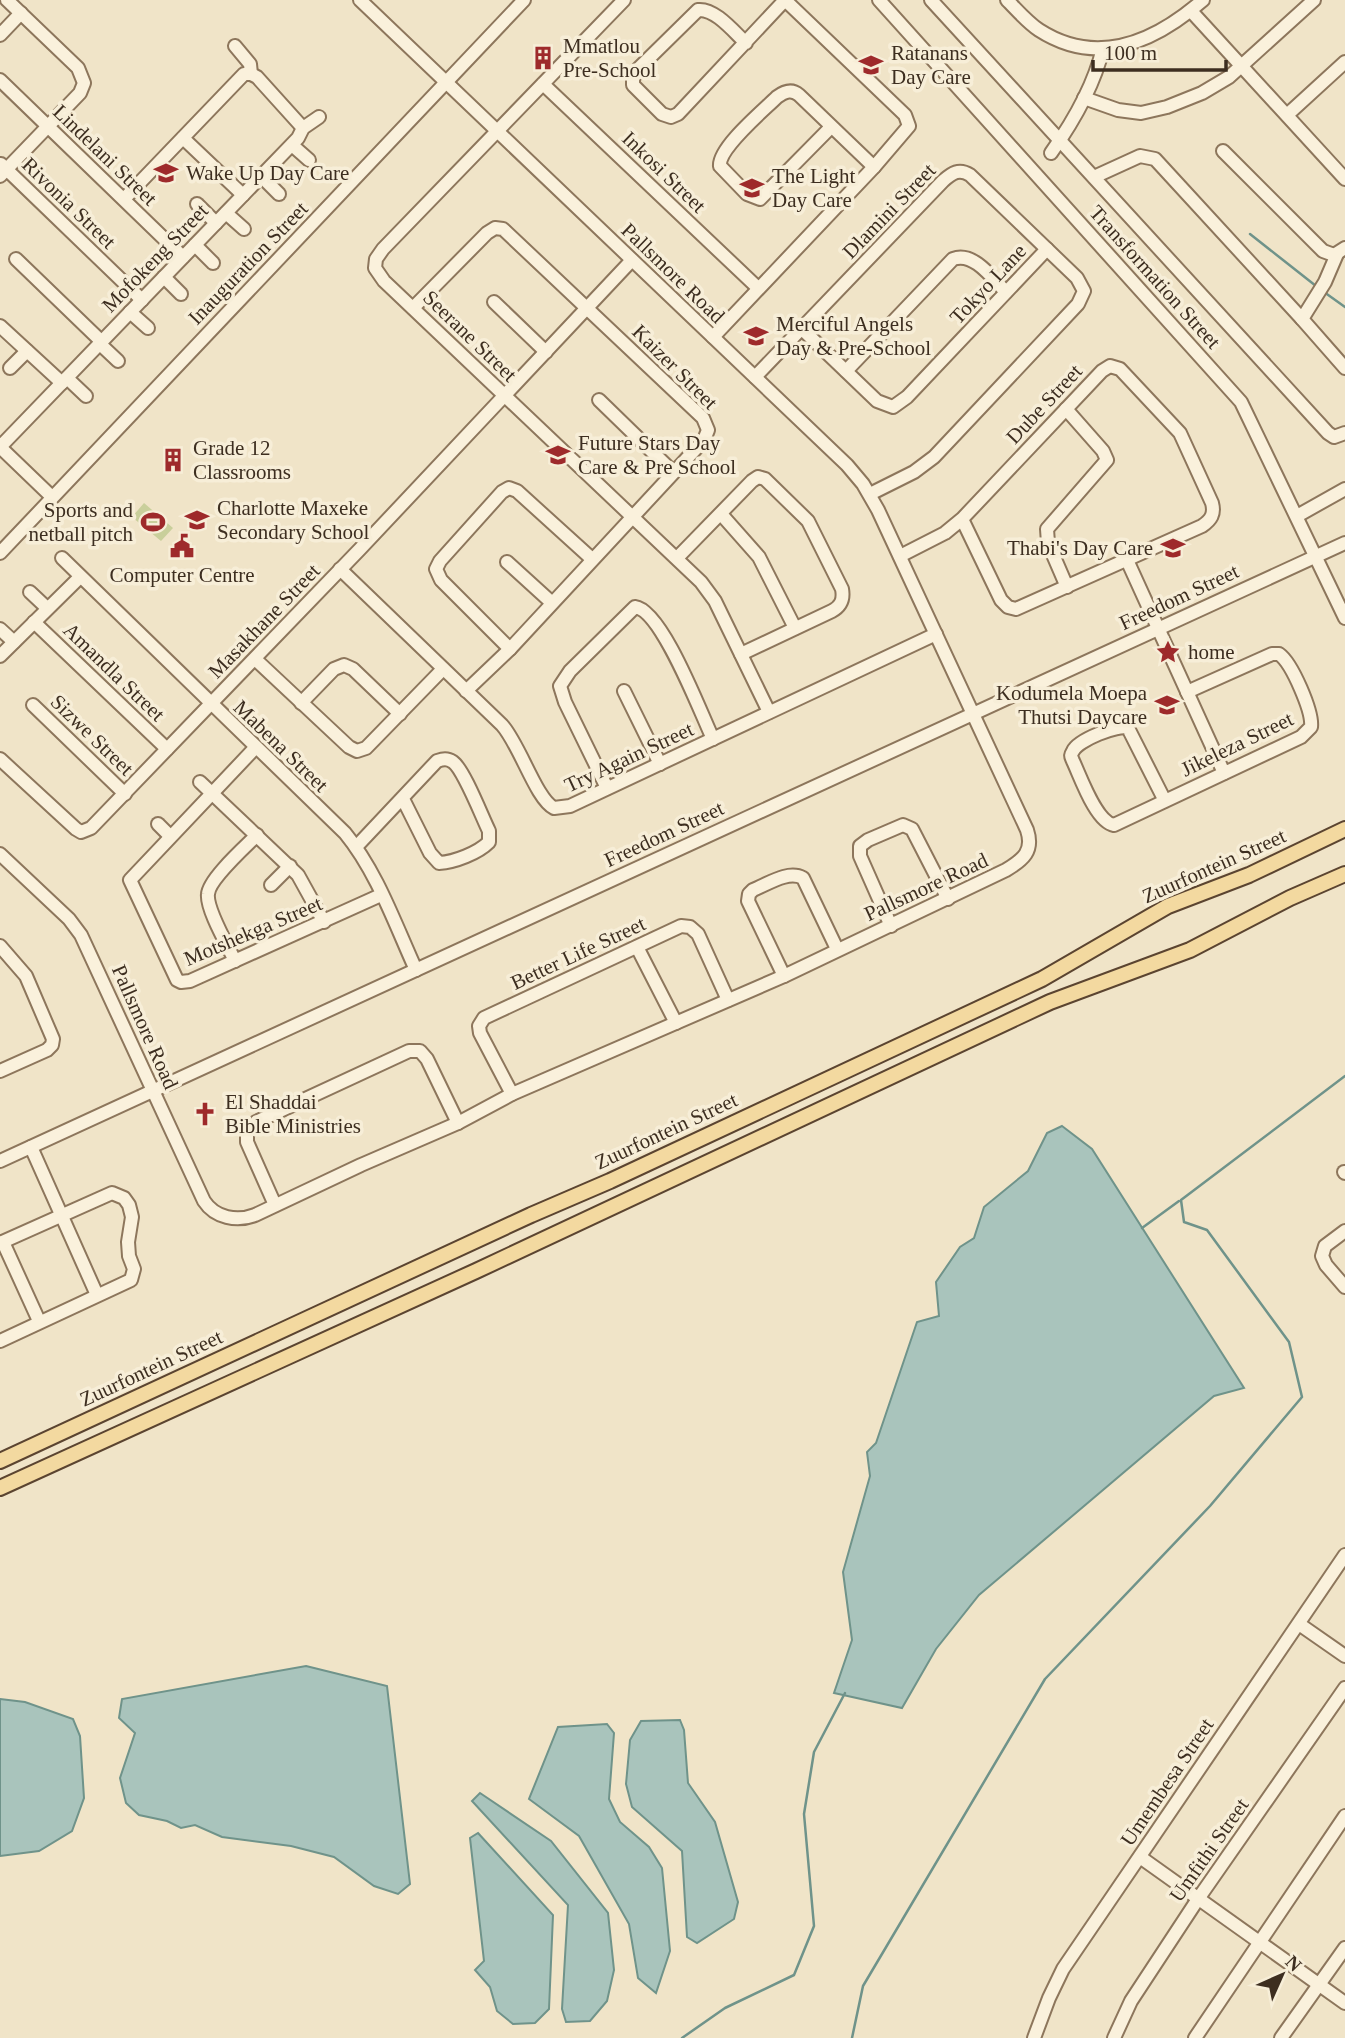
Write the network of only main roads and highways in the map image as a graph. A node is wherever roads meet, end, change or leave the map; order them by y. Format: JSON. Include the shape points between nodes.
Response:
{"nodes":[{"id":1,"x":1345,"y":829,"type":"edge"},
{"id":2,"x":1345,"y":874,"type":"edge"},
{"id":3,"x":0,"y":1461,"type":"edge"},
{"id":4,"x":0,"y":1488,"type":"edge"}],
"edges":[{"from":1,"to":3,"type":"main road","name":"Zuurfontein Street","via":[[1249,875],[1158,911],[1042,979]]},
{"from":2,"to":4,"type":"main road","via":[[1190,950],[1049,1002]]}]}
